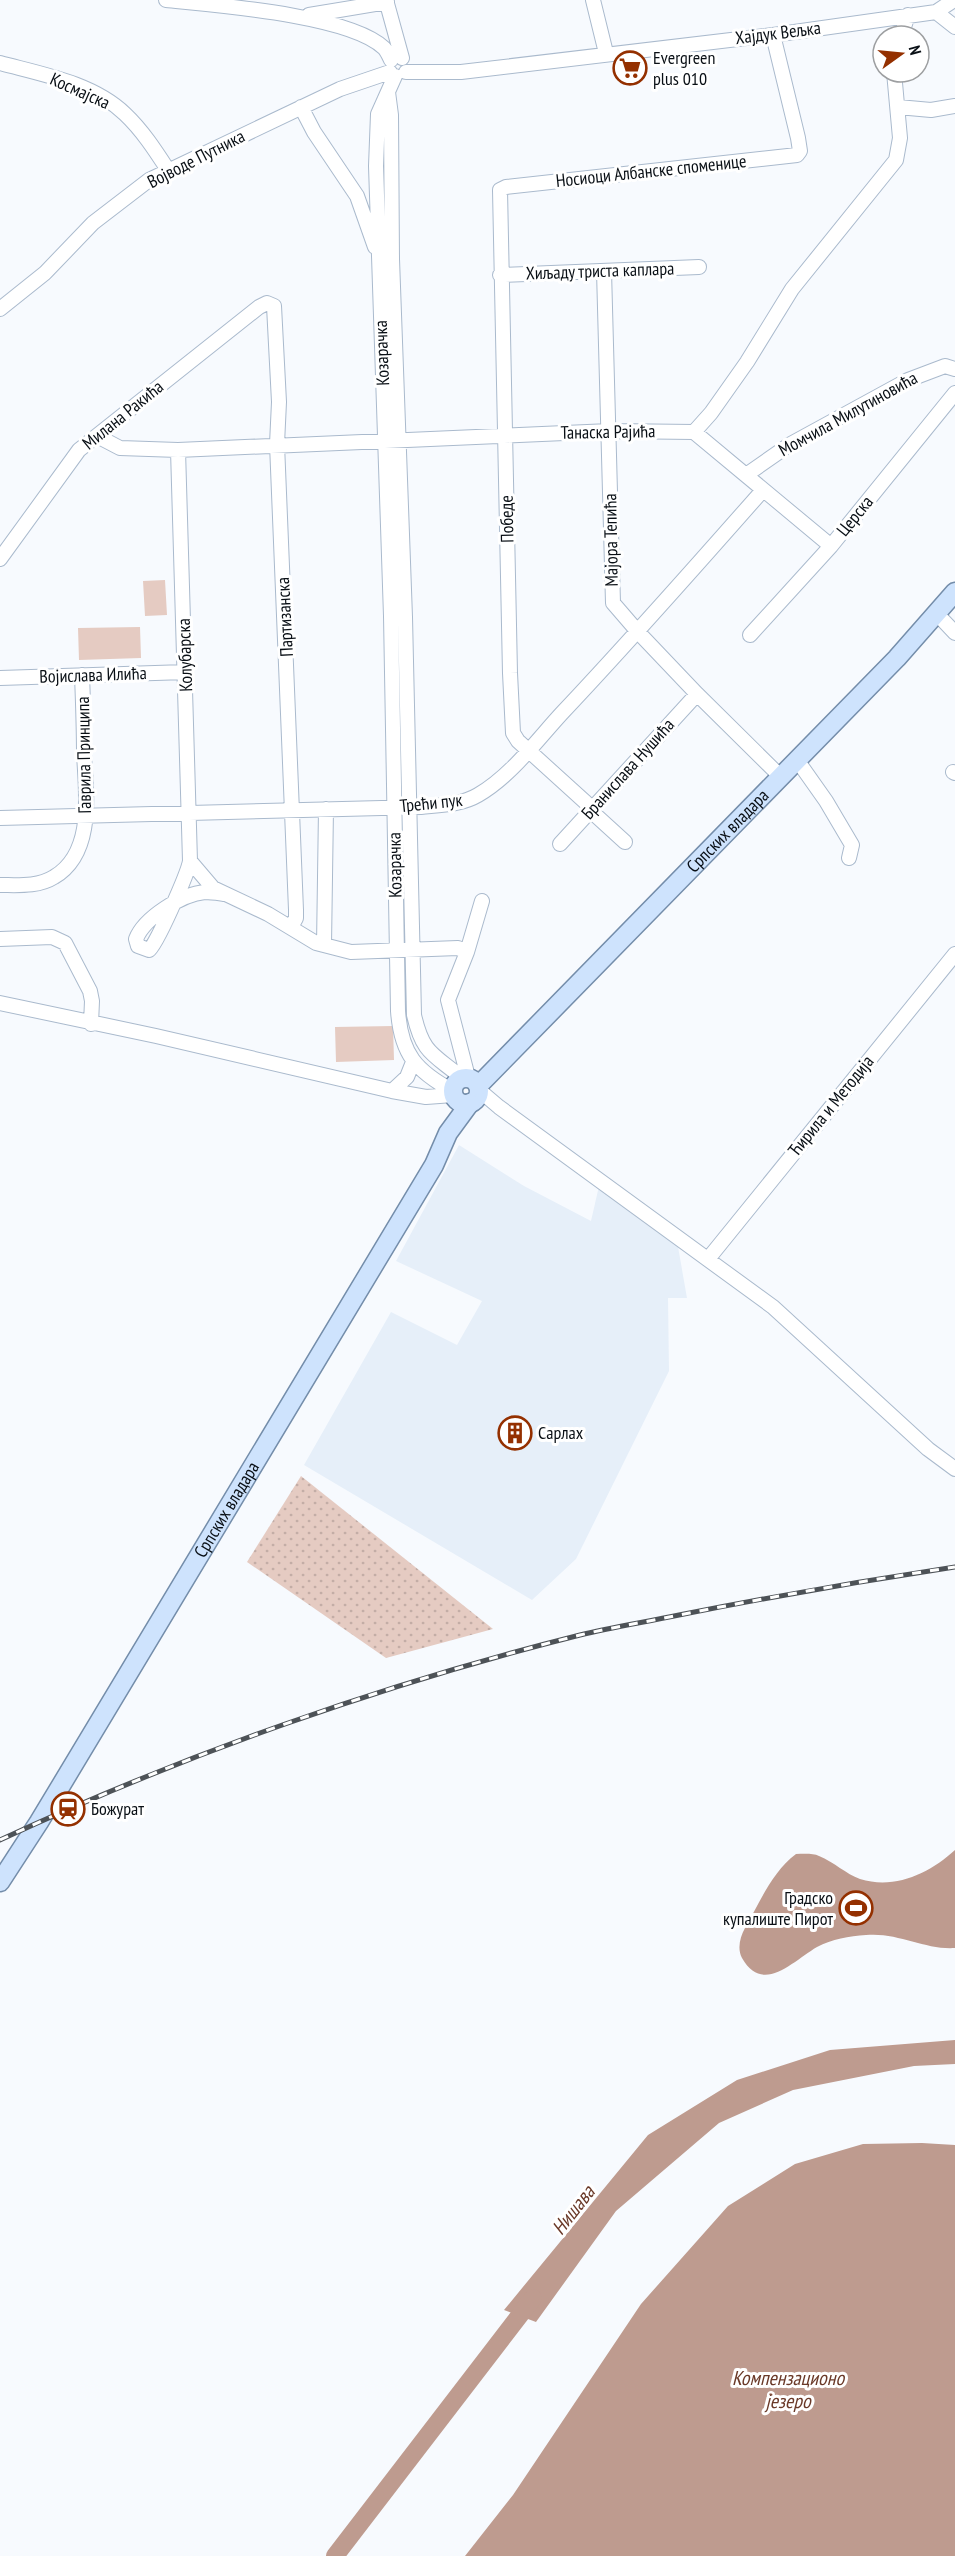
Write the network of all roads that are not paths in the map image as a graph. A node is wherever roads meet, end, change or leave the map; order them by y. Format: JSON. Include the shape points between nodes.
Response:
{"nodes":[{"id":1,"x":166,"y":0,"type":"edge"},
{"id":2,"x":593,"y":0,"type":"edge"},
{"id":3,"x":954,"y":0,"type":"edge"},
{"id":4,"x":387,"y":1,"type":"edge"},
{"id":5,"x":204,"y":2,"type":"edge"},
{"id":6,"x":936,"y":12,"type":"junction"},
{"id":7,"x":908,"y":15,"type":"junction"},
{"id":8,"x":300,"y":17,"type":"junction"},
{"id":9,"x":905,"y":24,"type":"edge"},
{"id":10,"x":955,"y":27,"type":"edge"},
{"id":11,"x":773,"y":35,"type":"junction"},
{"id":12,"x":606,"y":53,"type":"junction"},
{"id":13,"x":0,"y":63,"type":"edge"},
{"id":14,"x":397,"y":68,"type":"junction"},
{"id":15,"x":895,"y":84,"type":"edge"},
{"id":16,"x":388,"y":91,"type":"junction"},
{"id":17,"x":955,"y":106,"type":"edge"},
{"id":18,"x":300,"y":107,"type":"junction"},
{"id":19,"x":898,"y":107,"type":"junction"},
{"id":20,"x":168,"y":170,"type":"junction"},
{"id":21,"x":500,"y":195,"type":"joint"},
{"id":22,"x":379,"y":255,"type":"junction"},
{"id":23,"x":699,"y":267,"type":"dead end"},
{"id":24,"x":603,"y":271,"type":"junction"},
{"id":25,"x":500,"y":275,"type":"junction"},
{"id":26,"x":274,"y":306,"type":"joint"},
{"id":27,"x":0,"y":309,"type":"edge"},
{"id":28,"x":955,"y":369,"type":"edge"},
{"id":29,"x":955,"y":393,"type":"edge"},
{"id":30,"x":610,"y":431,"type":"junction"},
{"id":31,"x":694,"y":432,"type":"junction"},
{"id":32,"x":505,"y":434,"type":"junction"},
{"id":33,"x":97,"y":436,"type":"junction"},
{"id":34,"x":391,"y":439,"type":"junction"},
{"id":35,"x":277,"y":444,"type":"junction"},
{"id":36,"x":178,"y":450,"type":"junction"},
{"id":37,"x":746,"y":475,"type":"junction"},
{"id":38,"x":763,"y":490,"type":"junction"},
{"id":39,"x":831,"y":546,"type":"junction"},
{"id":40,"x":0,"y":559,"type":"edge"},
{"id":41,"x":955,"y":592,"type":"edge"},
{"id":42,"x":937,"y":614,"type":"junction"},
{"id":43,"x":398,"y":617,"type":"junction"},
{"id":44,"x":638,"y":632,"type":"junction"},
{"id":45,"x":955,"y":633,"type":"edge"},
{"id":46,"x":750,"y":634,"type":"dead end"},
{"id":47,"x":186,"y":672,"type":"junction"},
{"id":48,"x":82,"y":675,"type":"junction"},
{"id":49,"x":0,"y":678,"type":"edge"},
{"id":50,"x":697,"y":694,"type":"junction"},
{"id":51,"x":528,"y":749,"type":"junction"},
{"id":52,"x":797,"y":760,"type":"junction"},
{"id":53,"x":781,"y":777,"type":"junction"},
{"id":54,"x":394,"y":807,"type":"junction"},
{"id":55,"x":410,"y":807,"type":"junction"},
{"id":56,"x":326,"y":809,"type":"junction"},
{"id":57,"x":294,"y":810,"type":"junction"},
{"id":58,"x":592,"y":810,"type":"junction"},
{"id":59,"x":189,"y":813,"type":"junction"},
{"id":60,"x":86,"y":816,"type":"junction"},
{"id":61,"x":0,"y":818,"type":"edge"},
{"id":62,"x":625,"y":842,"type":"dead end"},
{"id":63,"x":560,"y":844,"type":"dead end"},
{"id":64,"x":849,"y":858,"type":"dead end"},
{"id":65,"x":190,"y":861,"type":"junction"},
{"id":66,"x":0,"y":885,"type":"edge"},
{"id":67,"x":224,"y":894,"type":"junction"},
{"id":68,"x":482,"y":901,"type":"dead end"},
{"id":69,"x":291,"y":927,"type":"junction"},
{"id":70,"x":0,"y":939,"type":"edge"},
{"id":71,"x":324,"y":945,"type":"junction"},
{"id":72,"x":414,"y":949,"type":"junction"},
{"id":73,"x":396,"y":950,"type":"junction"},
{"id":74,"x":467,"y":951,"type":"junction"},
{"id":75,"x":955,"y":954,"type":"edge"},
{"id":76,"x":0,"y":1003,"type":"edge"},
{"id":77,"x":91,"y":1024,"type":"junction"},
{"id":78,"x":413,"y":1062,"type":"junction"},
{"id":79,"x":467,"y":1090,"type":"junction"},
{"id":80,"x":392,"y":1091,"type":"junction"},
{"id":81,"x":708,"y":1259,"type":"junction"},
{"id":82,"x":955,"y":1468,"type":"edge"},
{"id":83,"x":0,"y":1882,"type":"edge"}],
"edges":[{"from":1,"to":5,"type":"street"},
{"from":2,"to":12,"type":"street"},
{"from":3,"to":6,"type":"street"},
{"from":4,"to":8,"type":"street"},
{"from":4,"to":14,"type":"street"},
{"from":5,"to":8,"type":"street"},
{"from":6,"to":7,"type":"street","name":"Хајдук Вељка"},
{"from":6,"to":10,"type":"street"},
{"from":7,"to":9,"type":"street"},
{"from":7,"to":11,"type":"street","name":"Хајдук Вељка"},
{"from":8,"to":14,"type":"street","via":[[361,34],[385,48]]},
{"from":11,"to":12,"type":"street","name":"Хајдук Вељка"},
{"from":11,"to":21,"type":"street","name":"Носиоци Албанске споменице","via":[[799,153],[506,187]]},
{"from":12,"to":14,"type":"street","name":"Хајдук Вељка","via":[[461,72]]},
{"from":13,"to":20,"type":"street","name":"Космајска","via":[[64,81],[124,112]]},
{"from":14,"to":16,"type":"street","name":"Козарачка"},
{"from":14,"to":18,"type":"street","name":"Војводе Путника"},
{"from":15,"to":19,"type":"street"},
{"from":16,"to":22,"type":"street","name":"Козарачка","via":[[378,114]]},
{"from":16,"to":34,"type":"street","name":"Козарачка"},
{"from":17,"to":19,"type":"street","via":[[931,110]]},
{"from":18,"to":20,"type":"street","name":"Војводе Путника"},
{"from":18,"to":22,"type":"street","via":[[357,196]]},
{"from":19,"to":31,"type":"street","via":[[900,147],[896,160],[792,289],[747,362]]},
{"from":20,"to":27,"type":"street","name":"Војводе Путника","via":[[93,223],[45,273]]},
{"from":21,"to":25,"type":"street","name":"Победе"},
{"from":22,"to":34,"type":"street","name":"Козарачка"},
{"from":23,"to":24,"type":"street","name":"Хиљаду триста каплара"},
{"from":24,"to":25,"type":"street","name":"Хиљаду триста каплара"},
{"from":24,"to":30,"type":"street","name":"Мајора Тепића"},
{"from":25,"to":32,"type":"street","name":"Победе"},
{"from":26,"to":33,"type":"street","name":"Милана Ракића","via":[[267,303],[259,307]]},
{"from":26,"to":35,"type":"street","name":"Партизанска"},
{"from":28,"to":37,"type":"street","name":"Момчила Милутиновића","via":[[945,366],[908,380],[789,445]]},
{"from":29,"to":39,"type":"street","name":"Церска"},
{"from":30,"to":31,"type":"street","name":"Танаска Рајића"},
{"from":30,"to":32,"type":"street","name":"Танаска Рајића"},
{"from":30,"to":44,"type":"street","name":"Мајора Тепића","via":[[612,597]]},
{"from":31,"to":37,"type":"street"},
{"from":32,"to":34,"type":"street","name":"Танаска Рајића"},
{"from":32,"to":51,"type":"street","name":"Победе","via":[[513,733]]},
{"from":33,"to":36,"type":"street","name":"Танаска Рајића","via":[[120,448]]},
{"from":33,"to":40,"type":"street","name":"Милана Ракића","via":[[79,450]]},
{"from":34,"to":35,"type":"street","name":"Танаска Рајића"},
{"from":34,"to":43,"type":"street","name":"Козарачка"},
{"from":35,"to":36,"type":"street","name":"Танаска Рајића"},
{"from":35,"to":57,"type":"street","name":"Партизанска"},
{"from":36,"to":47,"type":"street","name":"Колубарска"},
{"from":37,"to":38,"type":"street"},
{"from":38,"to":39,"type":"street"},
{"from":38,"to":44,"type":"street","name":"Трећи пук"},
{"from":39,"to":46,"type":"street","name":"Церска"},
{"from":41,"to":42,"type":"main road","name":"Српских владара"},
{"from":42,"to":45,"type":"street"},
{"from":42,"to":52,"type":"main road","name":"Српских владара"},
{"from":43,"to":54,"type":"street","name":"Козарачка"},
{"from":43,"to":55,"type":"street","name":"Козарачка"},
{"from":44,"to":50,"type":"street","name":"Мајора Тепића"},
{"from":44,"to":51,"type":"street","name":"Трећи пук"},
{"from":47,"to":48,"type":"street","name":"Војислава Илића"},
{"from":47,"to":59,"type":"street","name":"Колубарска"},
{"from":48,"to":49,"type":"street","name":"Војислава Илића"},
{"from":48,"to":60,"type":"street","name":"Гаврила Принципа"},
{"from":50,"to":53,"type":"street","name":"Мајора Тепића"},
{"from":50,"to":58,"type":"street","name":"Бранислава Нушића"},
{"from":51,"to":55,"type":"street","name":"Трећи пук","via":[[501,778],[476,796],[453,804]]},
{"from":51,"to":58,"type":"street","name":"Победе"},
{"from":52,"to":53,"type":"main road","name":"Српских владара"},
{"from":52,"to":64,"type":"street","via":[[852,845]]},
{"from":53,"to":79,"type":"main road","name":"Српских владара"},
{"from":54,"to":55,"type":"street","name":"Трећи пук"},
{"from":54,"to":56,"type":"street","name":"Трећи пук"},
{"from":54,"to":73,"type":"street","name":"Козарачка"},
{"from":55,"to":72,"type":"street","name":"Козарачка"},
{"from":56,"to":57,"type":"street","name":"Трећи пук"},
{"from":56,"to":71,"type":"street"},
{"from":57,"to":59,"type":"street","name":"Трећи пук"},
{"from":57,"to":69,"type":"street","name":"Партизанска","via":[[296,918]]},
{"from":58,"to":62,"type":"street","name":"Победе"},
{"from":58,"to":63,"type":"street","name":"Бранислава Нушића"},
{"from":59,"to":60,"type":"street","name":"Трећи пук"},
{"from":59,"to":65,"type":"street","name":"Колубарска"},
{"from":60,"to":61,"type":"street","name":"Трећи пук"},
{"from":60,"to":66,"type":"street","name":"Гаврила Принципа","via":[[77,852],[62,872],[39,883]]},
{"from":65,"to":67,"type":"street","name":"Колубарска","via":[[213,888]]},
{"from":65,"to":67,"type":"street","name":"Колубарска","via":[[172,903],[206,892]]},
{"from":67,"to":69,"type":"street","name":"Колубарска"},
{"from":68,"to":74,"type":"street"},
{"from":69,"to":71,"type":"street","name":"Колубарска"},
{"from":70,"to":77,"type":"street","via":[[52,937],[65,943],[90,991]]},
{"from":71,"to":73,"type":"street","name":"Колубарска","via":[[351,952]]},
{"from":72,"to":73,"type":"street","name":"Колубарска"},
{"from":72,"to":74,"type":"street"},
{"from":72,"to":79,"type":"street","name":"Козарачка","via":[[414,1015],[420,1038]]},
{"from":73,"to":78,"type":"street","name":"Козарачка","via":[[399,1026]]},
{"from":74,"to":79,"type":"street","via":[[448,1000]]},
{"from":75,"to":81,"type":"street","name":"Ћирила и Методија"},
{"from":76,"to":77,"type":"street"},
{"from":77,"to":80,"type":"street"},
{"from":78,"to":79,"type":"street","name":"Козарачка","via":[[433,1079]]},
{"from":78,"to":80,"type":"street","via":[[407,1077]]},
{"from":79,"to":80,"type":"street","via":[[426,1097]]},
{"from":79,"to":81,"type":"street","via":[[499,1107]]},
{"from":79,"to":83,"type":"main road","name":"Српских владара","via":[[452,1108],[448,1133],[428,1175]]},
{"from":81,"to":82,"type":"street","via":[[773,1307],[928,1449]]}]}
